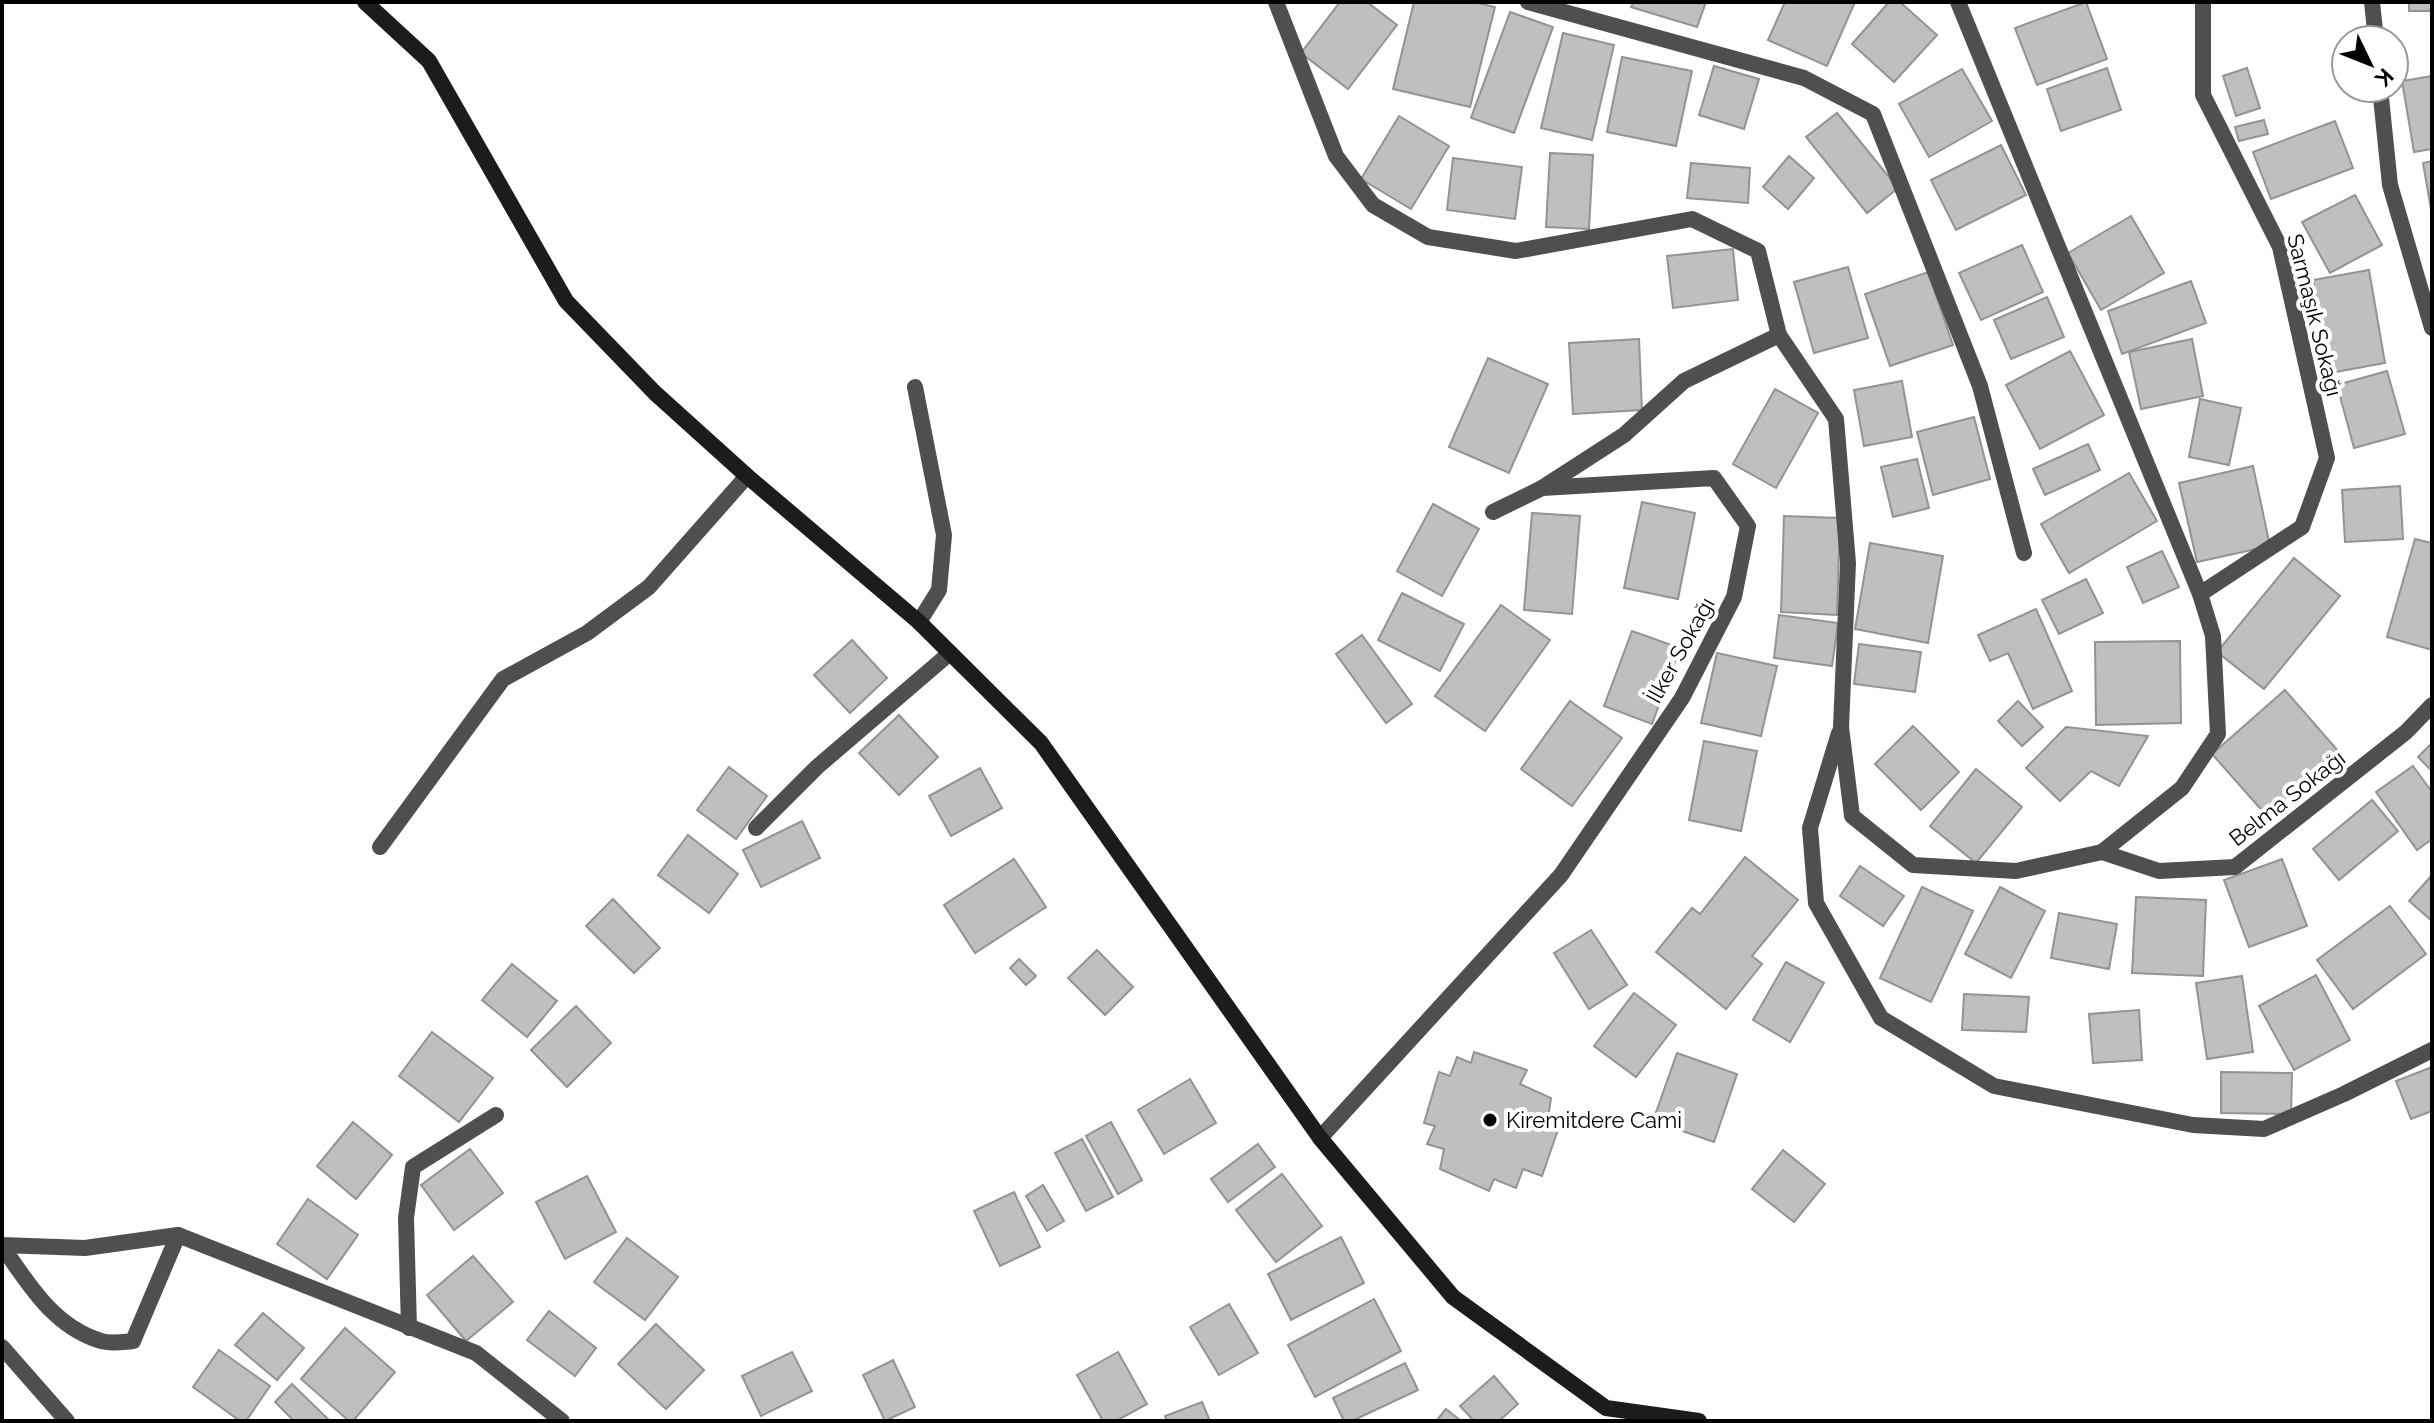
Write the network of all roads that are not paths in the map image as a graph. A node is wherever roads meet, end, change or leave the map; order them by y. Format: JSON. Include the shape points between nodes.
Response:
{"nodes":[{"id":1,"x":365,"y":2,"type":"edge"},
{"id":2,"x":1276,"y":2,"type":"edge"},
{"id":3,"x":1528,"y":2,"type":"edge"},
{"id":4,"x":1958,"y":2,"type":"edge"},
{"id":5,"x":2203,"y":2,"type":"edge"},
{"id":6,"x":2372,"y":2,"type":"edge"},
{"id":7,"x":2374,"y":24,"type":"edge"},
{"id":8,"x":2382,"y":104,"type":"edge"},
{"id":9,"x":2432,"y":328,"type":"edge"},
{"id":10,"x":1779,"y":335,"type":"junction"},
{"id":11,"x":915,"y":387,"type":"dead end"},
{"id":12,"x":747,"y":476,"type":"junction"},
{"id":13,"x":1542,"y":488,"type":"junction"},
{"id":14,"x":1493,"y":512,"type":"dead end"},
{"id":15,"x":2024,"y":553,"type":"dead end"},
{"id":16,"x":2200,"y":594,"type":"junction"},
{"id":17,"x":919,"y":622,"type":"junction"},
{"id":18,"x":950,"y":653,"type":"junction"},
{"id":19,"x":2432,"y":705,"type":"edge"},
{"id":20,"x":1841,"y":727,"type":"junction"},
{"id":21,"x":756,"y":828,"type":"dead end"},
{"id":22,"x":380,"y":847,"type":"dead end"},
{"id":23,"x":2102,"y":852,"type":"junction"},
{"id":24,"x":2432,"y":1050,"type":"edge"},
{"id":25,"x":496,"y":1115,"type":"dead end"},
{"id":26,"x":1320,"y":1138,"type":"junction"},
{"id":27,"x":178,"y":1235,"type":"junction"},
{"id":28,"x":2,"y":1246,"type":"edge"},
{"id":29,"x":409,"y":1328,"type":"junction"},
{"id":30,"x":2,"y":1347,"type":"edge"},
{"id":31,"x":67,"y":1421,"type":"edge"},
{"id":32,"x":562,"y":1421,"type":"edge"},
{"id":33,"x":1699,"y":1421,"type":"edge"}],
"edges":[{"from":1,"to":12,"type":"street","via":[[429,61],[566,301],[655,393]]},
{"from":2,"to":10,"type":"street","via":[[1336,156],[1373,205],[1428,237],[1516,251],[1692,219],[1758,251]]},
{"from":3,"to":15,"type":"street","via":[[1804,78],[1873,114],[1980,386]]},
{"from":4,"to":16,"type":"street"},
{"from":5,"to":16,"type":"street","name":"Sarmaşık Sokağı","via":[[2203,95],[2280,247],[2327,458],[2302,527]]},
{"from":6,"to":7,"type":"street"},
{"from":8,"to":9,"type":"street","via":[[2390,185]]},
{"from":10,"to":13,"type":"street","via":[[1684,381],[1624,435]]},
{"from":10,"to":20,"type":"street","via":[[1836,419],[1848,563]]},
{"from":11,"to":17,"type":"street","via":[[944,535],[939,590]]},
{"from":12,"to":17,"type":"street"},
{"from":12,"to":22,"type":"street","via":[[649,587],[587,633],[503,679]]},
{"from":13,"to":14,"type":"street"},
{"from":13,"to":26,"type":"street","name":"İlker Sokağı","via":[[1714,478],[1748,526],[1734,597],[1682,698],[1561,875]]},
{"from":16,"to":23,"type":"street","via":[[2213,636],[2218,734],[2182,788]]},
{"from":17,"to":18,"type":"street"},
{"from":18,"to":21,"type":"street","via":[[817,767]]},
{"from":18,"to":26,"type":"street","via":[[1041,743]]},
{"from":19,"to":23,"type":"street","name":"Belma Sokağı","via":[[2406,732],[2235,867],[2159,871]]},
{"from":20,"to":23,"type":"street","via":[[1852,816],[1913,865],[2016,871]]},
{"from":20,"to":24,"type":"street","via":[[1810,828],[1816,903],[1881,1018],[1994,1086],[2193,1125],[2264,1129]]},
{"from":25,"to":29,"type":"street","via":[[413,1167],[406,1218]]},
{"from":26,"to":33,"type":"street","via":[[1453,1297],[1606,1408]]},
{"from":27,"to":28,"type":"street","via":[[85,1248]]},
{"from":27,"to":28,"type":"street","via":[[133,1341],[104,1343],[67,1326],[36,1295]]},
{"from":27,"to":29,"type":"street"},
{"from":29,"to":32,"type":"street","via":[[476,1353]]},
{"from":30,"to":31,"type":"street"}]}
